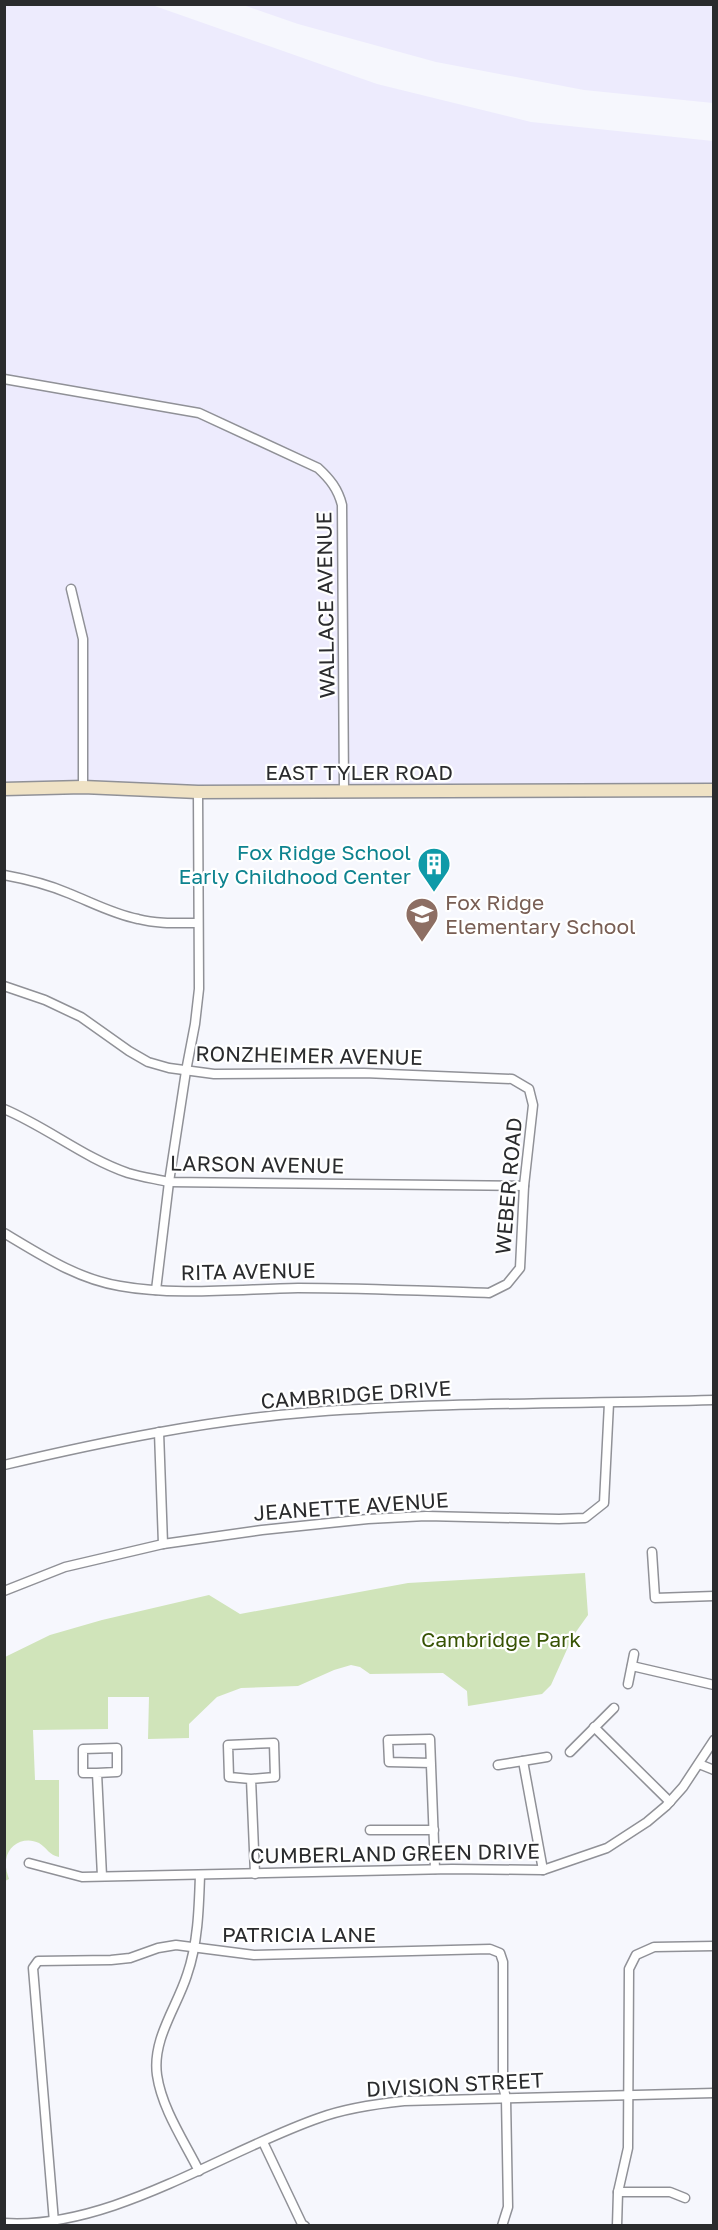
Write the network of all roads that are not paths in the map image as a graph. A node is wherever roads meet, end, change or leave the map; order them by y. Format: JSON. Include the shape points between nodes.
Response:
{"nodes":[{"id":1,"x":4,"y":379,"type":"edge"},
{"id":2,"x":70,"y":589,"type":"dead end"},
{"id":3,"x":83,"y":787,"type":"junction"},
{"id":4,"x":4,"y":789,"type":"edge"},
{"id":5,"x":714,"y":790,"type":"edge"},
{"id":6,"x":344,"y":791,"type":"junction"},
{"id":7,"x":198,"y":792,"type":"junction"},
{"id":8,"x":4,"y":875,"type":"edge"},
{"id":9,"x":198,"y":923,"type":"junction"},
{"id":10,"x":4,"y":986,"type":"edge"},
{"id":11,"x":186,"y":1071,"type":"junction"},
{"id":12,"x":524,"y":1086,"type":"joint"},
{"id":13,"x":4,"y":1109,"type":"edge"},
{"id":14,"x":169,"y":1182,"type":"junction"},
{"id":15,"x":525,"y":1186,"type":"junction"},
{"id":16,"x":4,"y":1233,"type":"edge"},
{"id":17,"x":502,"y":1286,"type":"joint"},
{"id":18,"x":156,"y":1290,"type":"junction"},
{"id":19,"x":714,"y":1400,"type":"edge"},
{"id":20,"x":609,"y":1403,"type":"junction"},
{"id":21,"x":159,"y":1432,"type":"junction"},
{"id":22,"x":4,"y":1465,"type":"edge"},
{"id":23,"x":163,"y":1544,"type":"junction"},
{"id":24,"x":652,"y":1552,"type":"dead end"},
{"id":25,"x":4,"y":1591,"type":"edge"},
{"id":26,"x":714,"y":1596,"type":"edge"},
{"id":27,"x":634,"y":1654,"type":"dead end"},
{"id":28,"x":632,"y":1666,"type":"junction"},
{"id":29,"x":628,"y":1684,"type":"dead end"},
{"id":30,"x":714,"y":1685,"type":"edge"},
{"id":31,"x":614,"y":1708,"type":"dead end"},
{"id":32,"x":594,"y":1727,"type":"junction"},
{"id":33,"x":714,"y":1740,"type":"edge"},
{"id":34,"x":570,"y":1752,"type":"dead end"},
{"id":35,"x":711,"y":1753,"type":"edge"},
{"id":36,"x":547,"y":1757,"type":"dead end"},
{"id":37,"x":523,"y":1761,"type":"junction"},
{"id":38,"x":431,"y":1763,"type":"junction"},
{"id":39,"x":699,"y":1764,"type":"junction"},
{"id":40,"x":498,"y":1765,"type":"dead end"},
{"id":41,"x":714,"y":1770,"type":"edge"},
{"id":42,"x":97,"y":1773,"type":"junction"},
{"id":43,"x":251,"y":1779,"type":"junction"},
{"id":44,"x":670,"y":1802,"type":"junction"},
{"id":45,"x":370,"y":1830,"type":"dead end"},
{"id":46,"x":434,"y":1830,"type":"junction"},
{"id":47,"x":28,"y":1863,"type":"dead end"},
{"id":48,"x":435,"y":1869,"type":"junction"},
{"id":49,"x":543,"y":1870,"type":"junction"},
{"id":50,"x":255,"y":1874,"type":"junction"},
{"id":51,"x":200,"y":1875,"type":"junction"},
{"id":52,"x":102,"y":1876,"type":"junction"},
{"id":53,"x":714,"y":1947,"type":"edge"},
{"id":54,"x":194,"y":1949,"type":"junction"},
{"id":55,"x":714,"y":2093,"type":"edge"},
{"id":56,"x":628,"y":2095,"type":"junction"},
{"id":57,"x":506,"y":2098,"type":"junction"},
{"id":58,"x":263,"y":2142,"type":"junction"},
{"id":59,"x":199,"y":2171,"type":"junction"},
{"id":60,"x":618,"y":2192,"type":"junction"},
{"id":61,"x":685,"y":2198,"type":"dead end"},
{"id":62,"x":54,"y":2222,"type":"junction"},
{"id":63,"x":4,"y":2223,"type":"edge"},
{"id":64,"x":304,"y":2226,"type":"edge"},
{"id":65,"x":502,"y":2226,"type":"edge"},
{"id":66,"x":617,"y":2226,"type":"edge"}],
"edges":[{"from":1,"to":6,"type":"street","name":"WALLACE AVENUE","via":[[199,413],[318,468],[331,480],[342,505]]},
{"from":2,"to":3,"type":"street","via":[[83,639]]},
{"from":3,"to":4,"type":"street","name":"EAST TYLER ROAD"},
{"from":3,"to":7,"type":"street","name":"EAST TYLER ROAD"},
{"from":5,"to":6,"type":"street","name":"EAST TYLER ROAD"},
{"from":6,"to":7,"type":"street","name":"EAST TYLER ROAD"},
{"from":7,"to":9,"type":"street"},
{"from":8,"to":9,"type":"street","via":[[66,892],[138,919]]},
{"from":9,"to":11,"type":"street","via":[[199,989]]},
{"from":10,"to":11,"type":"street","name":"RONZHEIMER AVENUE","via":[[45,999],[81,1017],[148,1062]]},
{"from":11,"to":12,"type":"street","name":"RONZHEIMER AVENUE","via":[[363,1073],[512,1080]]},
{"from":11,"to":14,"type":"street"},
{"from":12,"to":15,"type":"street","name":"WEBER ROAD","via":[[530,1089],[533,1105]]},
{"from":13,"to":14,"type":"street","name":"LARSON AVENUE","via":[[129,1173]]},
{"from":14,"to":15,"type":"street","name":"LARSON AVENUE"},
{"from":14,"to":18,"type":"street"},
{"from":15,"to":17,"type":"street","name":"WEBER ROAD","via":[[520,1268]]},
{"from":16,"to":18,"type":"street","name":"RITA AVENUE","via":[[88,1278]]},
{"from":17,"to":18,"type":"street","name":"RITA AVENUE","via":[[489,1293],[314,1288]]},
{"from":19,"to":20,"type":"street","name":"CAMBRIDGE DRIVE"},
{"from":20,"to":21,"type":"street","name":"CAMBRIDGE DRIVE","via":[[353,1409]]},
{"from":20,"to":23,"type":"street","name":"JEANETTE AVENUE","via":[[604,1503],[585,1518],[368,1519]]},
{"from":21,"to":22,"type":"street","name":"CAMBRIDGE DRIVE"},
{"from":21,"to":23,"type":"street"},
{"from":23,"to":25,"type":"street","name":"JEANETTE AVENUE","via":[[65,1567]]},
{"from":24,"to":26,"type":"street","via":[[655,1598]]},
{"from":27,"to":28,"type":"street"},
{"from":28,"to":29,"type":"street"},
{"from":28,"to":30,"type":"street"},
{"from":31,"to":32,"type":"street"},
{"from":32,"to":34,"type":"street"},
{"from":32,"to":44,"type":"street"},
{"from":33,"to":35,"type":"street","name":"CUMBERLAND GREEN DRIVE"},
{"from":35,"to":39,"type":"street","name":"CUMBERLAND GREEN DRIVE"},
{"from":36,"to":37,"type":"street"},
{"from":37,"to":40,"type":"street"},
{"from":37,"to":49,"type":"street"},
{"from":38,"to":38,"type":"street","via":[[430,1739],[388,1740],[389,1762]]},
{"from":38,"to":46,"type":"street"},
{"from":39,"to":41,"type":"street"},
{"from":39,"to":44,"type":"street","name":"CUMBERLAND GREEN DRIVE"},
{"from":42,"to":42,"type":"street","via":[[117,1772],[117,1748],[83,1749],[83,1773]]},
{"from":42,"to":52,"type":"street"},
{"from":43,"to":43,"type":"street","via":[[275,1777],[274,1743],[228,1745],[229,1777]]},
{"from":43,"to":50,"type":"street"},
{"from":44,"to":49,"type":"street","name":"CUMBERLAND GREEN DRIVE","via":[[607,1848]]},
{"from":45,"to":46,"type":"street"},
{"from":46,"to":48,"type":"street"},
{"from":47,"to":52,"type":"street","name":"CUMBERLAND GREEN DRIVE","via":[[82,1877]]},
{"from":48,"to":49,"type":"street","name":"CUMBERLAND GREEN DRIVE"},
{"from":48,"to":50,"type":"street","name":"CUMBERLAND GREEN DRIVE"},
{"from":50,"to":51,"type":"street","name":"CUMBERLAND GREEN DRIVE"},
{"from":51,"to":52,"type":"street","name":"CUMBERLAND GREEN DRIVE"},
{"from":51,"to":54,"type":"street"},
{"from":53,"to":56,"type":"street","via":[[654,1947],[636,1955],[629,1969]]},
{"from":54,"to":57,"type":"street","name":"PATRICIA LANE","via":[[254,1955],[489,1949],[500,1953]]},
{"from":54,"to":59,"type":"street","via":[[168,2019],[157,2073],[162,2098]]},
{"from":54,"to":62,"type":"street","name":"PATRICIA LANE","via":[[176,1945],[130,1958],[35,1964]]},
{"from":55,"to":56,"type":"street","name":"DIVISION STREET"},
{"from":56,"to":57,"type":"street","name":"DIVISION STREET"},
{"from":56,"to":60,"type":"street","via":[[627,2148]]},
{"from":57,"to":58,"type":"street","name":"DIVISION STREET","via":[[404,2101],[361,2107],[319,2118]]},
{"from":57,"to":65,"type":"street","via":[[508,2207]]},
{"from":58,"to":59,"type":"street","name":"DIVISION STREET"},
{"from":58,"to":64,"type":"street"},
{"from":59,"to":62,"type":"street","name":"DIVISION STREET","via":[[123,2205]]},
{"from":60,"to":61,"type":"street","via":[[670,2192]]},
{"from":60,"to":66,"type":"street"},
{"from":62,"to":63,"type":"street","name":"DIVISION STREET"}]}
